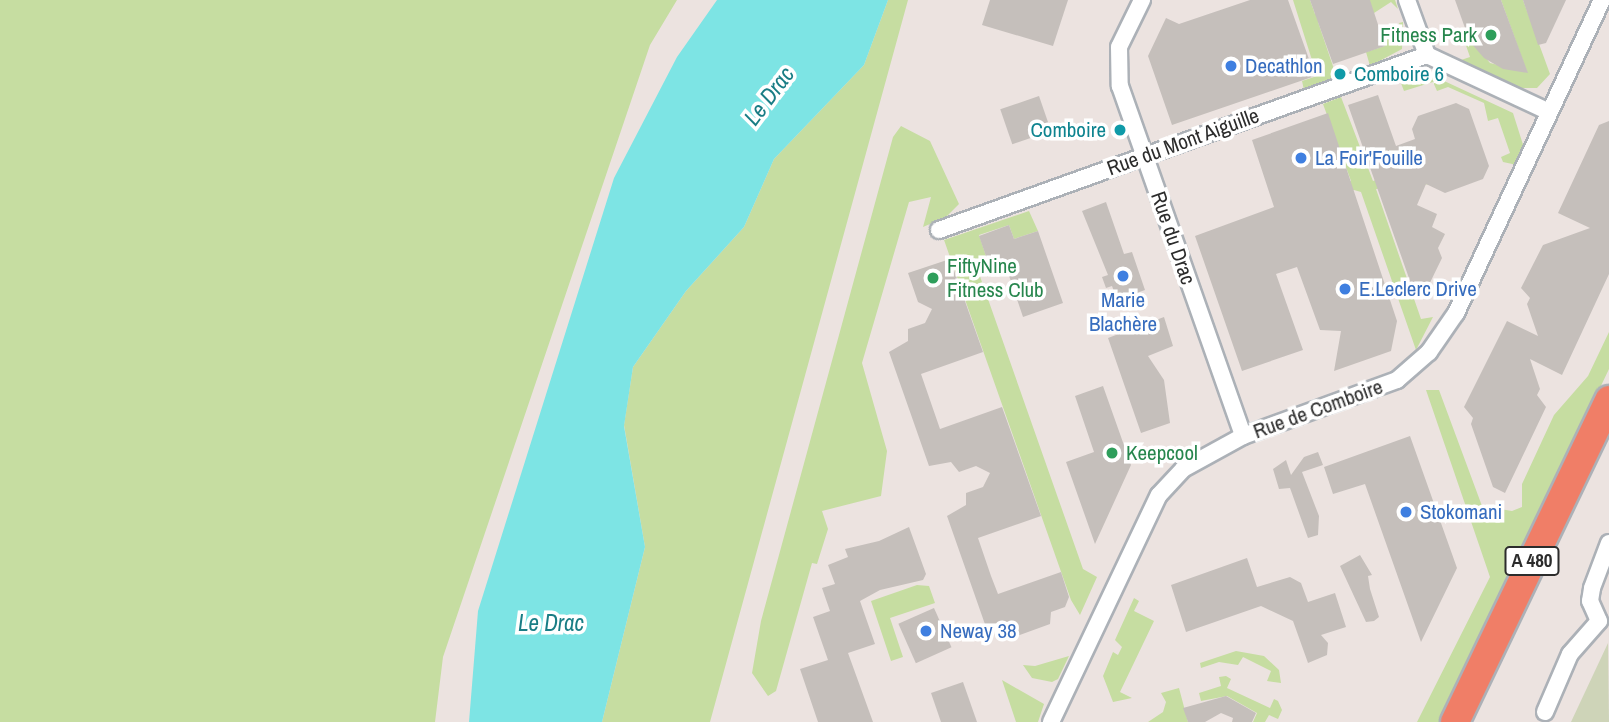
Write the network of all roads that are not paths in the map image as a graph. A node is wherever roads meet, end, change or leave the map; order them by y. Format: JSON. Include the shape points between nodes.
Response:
{"nodes":[{"id":1,"x":1142,"y":0,"type":"edge"},
{"id":2,"x":1407,"y":0,"type":"edge"},
{"id":3,"x":1602,"y":0,"type":"edge"},
{"id":4,"x":1427,"y":55,"type":"junction"},
{"id":5,"x":1549,"y":112,"type":"junction"},
{"id":6,"x":1144,"y":156,"type":"junction"},
{"id":7,"x":939,"y":230,"type":"dead end"},
{"id":8,"x":1609,"y":400,"type":"edge"},
{"id":9,"x":1243,"y":436,"type":"junction"},
{"id":10,"x":1609,"y":441,"type":"edge"},
{"id":11,"x":1609,"y":543,"type":"edge"},
{"id":12,"x":1604,"y":623,"type":"edge"},
{"id":13,"x":1545,"y":712,"type":"dead end"},
{"id":14,"x":1051,"y":722,"type":"edge"},
{"id":15,"x":1455,"y":722,"type":"edge"},
{"id":16,"x":1475,"y":722,"type":"edge"}],
"edges":[{"from":1,"to":6,"type":"street","name":"Rue du Drac","via":[[1117,61],[1120,86]]},
{"from":2,"to":4,"type":"street"},
{"from":3,"to":5,"type":"street","name":"Rue de Comboire"},
{"from":4,"to":5,"type":"street"},
{"from":4,"to":6,"type":"street","name":"Rue du Mont Aiguille"},
{"from":5,"to":9,"type":"street","name":"Rue de Comboire","via":[[1455,313],[1429,352],[1398,380]]},
{"from":6,"to":7,"type":"street","name":"Rue du Mont Aiguille"},
{"from":6,"to":9,"type":"street","name":"Rue du Drac"},
{"from":8,"to":15,"type":"highway","number":"A 480"},
{"from":9,"to":14,"type":"street","name":"Rue de Comboire","via":[[1198,456],[1159,495]]},
{"from":10,"to":16,"type":"highway","number":"A 480"},
{"from":11,"to":12,"type":"street","via":[[1590,601]]},
{"from":12,"to":13,"type":"street","via":[[1570,654]]}]}
